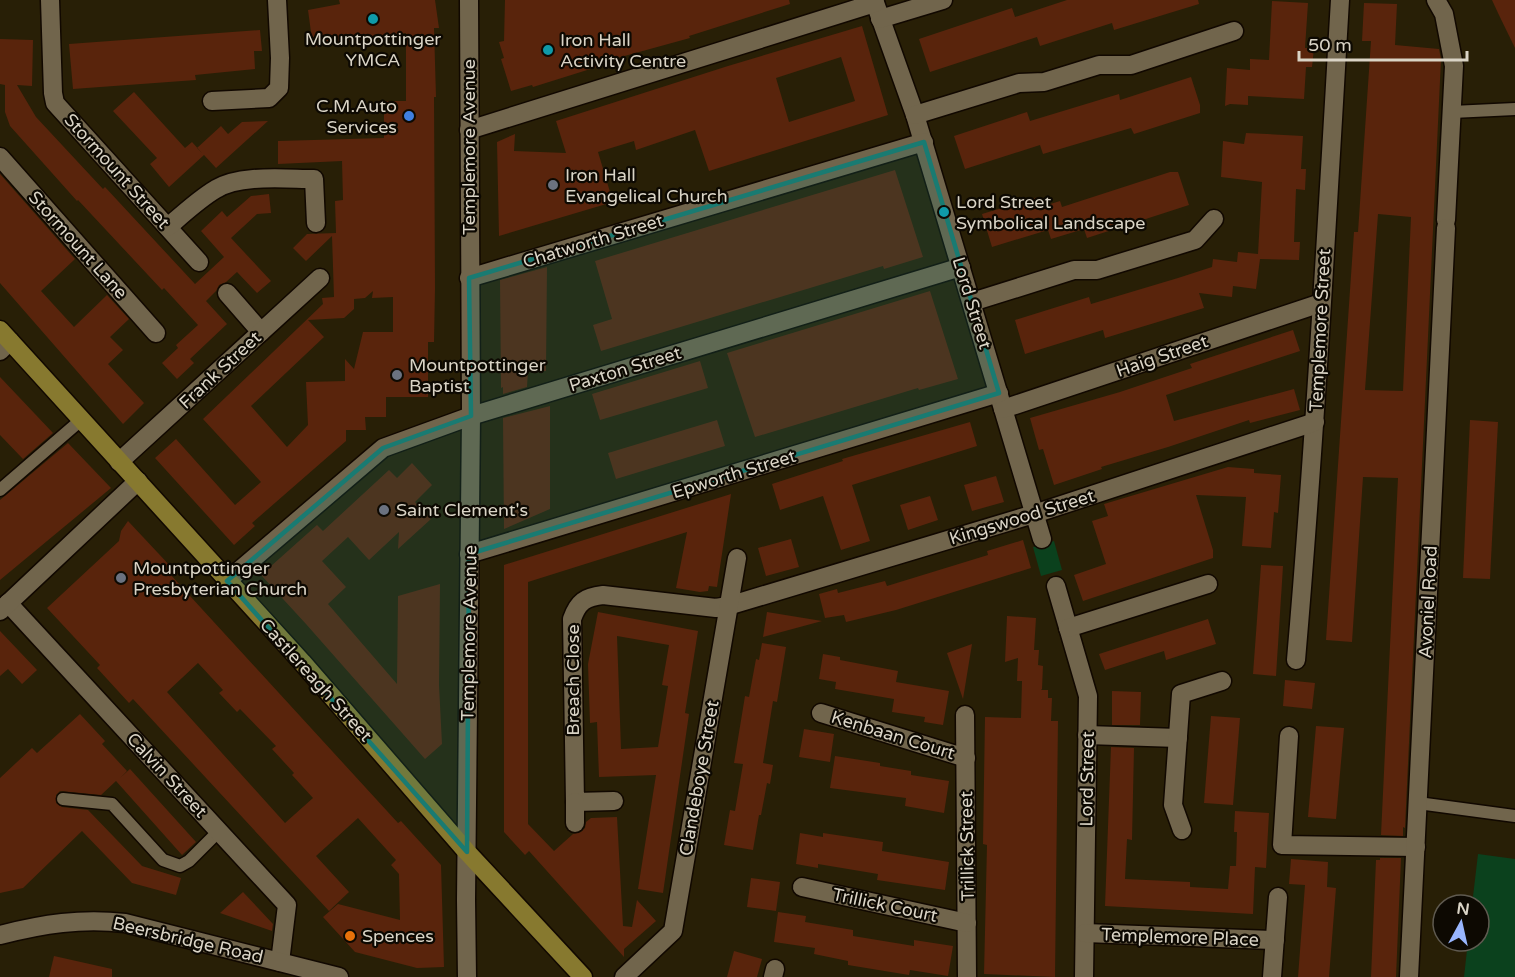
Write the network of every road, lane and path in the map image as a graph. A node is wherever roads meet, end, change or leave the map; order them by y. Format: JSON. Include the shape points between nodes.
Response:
{"nodes":[{"id":1,"x":50,"y":0,"type":"edge"},
{"id":2,"x":277,"y":0,"type":"edge"},
{"id":3,"x":469,"y":0,"type":"edge"},
{"id":4,"x":943,"y":0,"type":"edge"},
{"id":5,"x":1340,"y":0,"type":"edge"},
{"id":6,"x":1436,"y":0,"type":"edge"},
{"id":7,"x":876,"y":8,"type":"edge"},
{"id":8,"x":1234,"y":31,"type":"dead end"},
{"id":9,"x":212,"y":101,"type":"dead end"},
{"id":10,"x":1515,"y":109,"type":"edge"},
{"id":11,"x":1452,"y":112,"type":"junction"},
{"id":12,"x":915,"y":115,"type":"junction"},
{"id":13,"x":469,"y":130,"type":"junction"},
{"id":14,"x":924,"y":142,"type":"junction"},
{"id":15,"x":0,"y":157,"type":"edge"},
{"id":16,"x":1214,"y":219,"type":"dead end"},
{"id":17,"x":316,"y":223,"type":"dead end"},
{"id":18,"x":168,"y":227,"type":"junction"},
{"id":19,"x":199,"y":262,"type":"dead end"},
{"id":20,"x":961,"y":267,"type":"junction"},
{"id":21,"x":320,"y":278,"type":"dead end"},
{"id":22,"x":469,"y":278,"type":"junction"},
{"id":23,"x":227,"y":293,"type":"dead end"},
{"id":24,"x":972,"y":302,"type":"junction"},
{"id":25,"x":1321,"y":303,"type":"junction"},
{"id":26,"x":261,"y":332,"type":"junction"},
{"id":27,"x":156,"y":333,"type":"dead end"},
{"id":28,"x":3,"y":341,"type":"edge"},
{"id":29,"x":1001,"y":401,"type":"junction"},
{"id":30,"x":471,"y":416,"type":"junction"},
{"id":31,"x":81,"y":420,"type":"junction"},
{"id":32,"x":1315,"y":422,"type":"junction"},
{"id":33,"x":119,"y":462,"type":"junction"},
{"id":34,"x":138,"y":481,"type":"junction"},
{"id":35,"x":0,"y":490,"type":"edge"},
{"id":36,"x":1034,"y":514,"type":"junction"},
{"id":37,"x":1042,"y":539,"type":"dead end"},
{"id":38,"x":470,"y":554,"type":"junction"},
{"id":39,"x":737,"y":558,"type":"dead end"},
{"id":40,"x":228,"y":581,"type":"junction"},
{"id":41,"x":1208,"y":584,"type":"dead end"},
{"id":42,"x":1056,"y":586,"type":"dead end"},
{"id":43,"x":728,"y":606,"type":"junction"},
{"id":44,"x":4,"y":607,"type":"edge"},
{"id":45,"x":1068,"y":628,"type":"junction"},
{"id":46,"x":1296,"y":660,"type":"dead end"},
{"id":47,"x":1222,"y":681,"type":"dead end"},
{"id":48,"x":821,"y":713,"type":"dead end"},
{"id":49,"x":965,"y":716,"type":"dead end"},
{"id":50,"x":1087,"y":735,"type":"junction"},
{"id":51,"x":1289,"y":736,"type":"dead end"},
{"id":52,"x":1178,"y":738,"type":"junction"},
{"id":53,"x":966,"y":758,"type":"junction"},
{"id":54,"x":63,"y":800,"type":"dead end"},
{"id":55,"x":614,"y":801,"type":"dead end"},
{"id":56,"x":575,"y":802,"type":"junction"},
{"id":57,"x":1418,"y":803,"type":"junction"},
{"id":58,"x":1515,"y":816,"type":"edge"},
{"id":59,"x":575,"y":823,"type":"dead end"},
{"id":60,"x":1182,"y":830,"type":"dead end"},
{"id":61,"x":219,"y":831,"type":"junction"},
{"id":62,"x":1416,"y":847,"type":"junction"},
{"id":63,"x":466,"y":852,"type":"junction"},
{"id":64,"x":802,"y":887,"type":"dead end"},
{"id":65,"x":1278,"y":897,"type":"dead end"},
{"id":66,"x":967,"y":923,"type":"junction"},
{"id":67,"x":1085,"y":933,"type":"junction"},
{"id":68,"x":0,"y":935,"type":"edge"},
{"id":69,"x":1275,"y":940,"type":"junction"},
{"id":70,"x":280,"y":962,"type":"junction"},
{"id":71,"x":339,"y":977,"type":"edge"},
{"id":72,"x":467,"y":977,"type":"edge"},
{"id":73,"x":583,"y":977,"type":"edge"},
{"id":74,"x":624,"y":977,"type":"edge"},
{"id":75,"x":967,"y":977,"type":"edge"},
{"id":76,"x":1084,"y":977,"type":"edge"},
{"id":77,"x":1272,"y":977,"type":"edge"},
{"id":78,"x":1409,"y":977,"type":"edge"}],
"edges":[{"from":1,"to":18,"type":"street","name":"Stormount Street","via":[[55,103]]},
{"from":2,"to":9,"type":"street","via":[[279,88],[268,98]]},
{"from":3,"to":13,"type":"street","name":"Templemore Avenue"},
{"from":4,"to":7,"type":"street"},
{"from":5,"to":25,"type":"street","name":"Templemore Street"},
{"from":6,"to":11,"type":"street","name":"Avoniel Road","via":[[1444,14],[1454,66]]},
{"from":7,"to":12,"type":"street","name":"Lord Street"},
{"from":7,"to":13,"type":"street"},
{"from":8,"to":12,"type":"street","via":[[1131,65],[1100,65],[1044,82],[1019,83]]},
{"from":10,"to":11,"type":"lane"},
{"from":11,"to":57,"type":"street","name":"Avoniel Road"},
{"from":12,"to":14,"type":"street","name":"Lord Street"},
{"from":13,"to":22,"type":"street","name":"Templemore Avenue"},
{"from":14,"to":20,"type":"street","name":"Lord Street"},
{"from":14,"to":22,"type":"street","name":"Chatworth Street"},
{"from":15,"to":27,"type":"street","name":"Stormount Lane"},
{"from":16,"to":24,"type":"street","via":[[1195,240],[1097,270],[1074,270]]},
{"from":17,"to":18,"type":"street","via":[[314,179],[242,180],[218,188]]},
{"from":18,"to":19,"type":"street","name":"Stormount Street"},
{"from":20,"to":24,"type":"street","name":"Lord Street"},
{"from":20,"to":30,"type":"street","name":"Paxton Street"},
{"from":21,"to":26,"type":"street","name":"Frank Street"},
{"from":22,"to":30,"type":"street","name":"Templemore Avenue"},
{"from":23,"to":26,"type":"street"},
{"from":24,"to":29,"type":"street","name":"Lord Street"},
{"from":25,"to":29,"type":"street","name":"Haig Street"},
{"from":25,"to":32,"type":"street","name":"Templemore Street"},
{"from":26,"to":33,"type":"street","name":"Frank Street"},
{"from":28,"to":31,"type":"main road","name":"Castlereagh Street"},
{"from":29,"to":36,"type":"street","name":"Lord Street"},
{"from":29,"to":38,"type":"street","name":"Epworth Street"},
{"from":30,"to":38,"type":"street","name":"Templemore Avenue"},
{"from":30,"to":40,"type":"street","name":"Paxton Street","via":[[383,448]]},
{"from":31,"to":33,"type":"main road","name":"Castlereagh Street"},
{"from":31,"to":35,"type":"lane"},
{"from":32,"to":36,"type":"street","name":"Kingswood Street"},
{"from":32,"to":46,"type":"street","name":"Templemore Street"},
{"from":33,"to":34,"type":"main road","name":"Castlereagh Street"},
{"from":34,"to":40,"type":"main road","name":"Castlereagh Street"},
{"from":34,"to":44,"type":"street"},
{"from":36,"to":37,"type":"street","name":"Lord Street"},
{"from":36,"to":43,"type":"street","name":"Kingswood Street"},
{"from":38,"to":63,"type":"street","name":"Templemore Avenue"},
{"from":39,"to":43,"type":"street","name":"Clandeboye Street"},
{"from":40,"to":63,"type":"main road","name":"Castlereagh Street"},
{"from":41,"to":45,"type":"street"},
{"from":42,"to":45,"type":"street","name":"Lord Street"},
{"from":43,"to":56,"type":"street","name":"Breach Close","via":[[716,608],[603,595],[582,600],[572,619]]},
{"from":43,"to":74,"type":"street","name":"Clandeboye Street","via":[[673,932]]},
{"from":44,"to":61,"type":"street","name":"Calvin Street"},
{"from":45,"to":50,"type":"street","name":"Lord Street","via":[[1088,696]]},
{"from":47,"to":52,"type":"street","via":[[1181,694]]},
{"from":48,"to":53,"type":"street","name":"Kenbaan Court"},
{"from":49,"to":53,"type":"street","name":"Trillick Street"},
{"from":50,"to":52,"type":"street"},
{"from":50,"to":67,"type":"street","name":"Lord Street"},
{"from":51,"to":62,"type":"street","via":[[1282,845]]},
{"from":52,"to":60,"type":"street","via":[[1173,805]]},
{"from":53,"to":66,"type":"street","name":"Trillick Street"},
{"from":54,"to":61,"type":"lane","via":[[112,804],[163,860],[180,866]]},
{"from":55,"to":56,"type":"street"},
{"from":56,"to":59,"type":"street","name":"Breach Close"},
{"from":57,"to":58,"type":"lane"},
{"from":57,"to":62,"type":"street","name":"Avoniel Road"},
{"from":61,"to":70,"type":"street","name":"Calvin Street","via":[[288,904]]},
{"from":62,"to":78,"type":"street","name":"Avoniel Road"},
{"from":63,"to":72,"type":"street","name":"Templemore Avenue"},
{"from":63,"to":73,"type":"main road","name":"Castlereagh Street"},
{"from":64,"to":66,"type":"street","name":"Trillick Court"},
{"from":65,"to":69,"type":"street","name":"Templemore Place"},
{"from":66,"to":75,"type":"street","name":"Trillick Street"},
{"from":67,"to":69,"type":"street","name":"Templemore Place"},
{"from":67,"to":76,"type":"street","name":"Lord Street"},
{"from":68,"to":70,"type":"street","name":"Beersbridge Road","via":[[64,921],[95,919]]},
{"from":69,"to":77,"type":"street","name":"Templemore Place"},
{"from":70,"to":71,"type":"street","name":"Beersbridge Road"}]}
